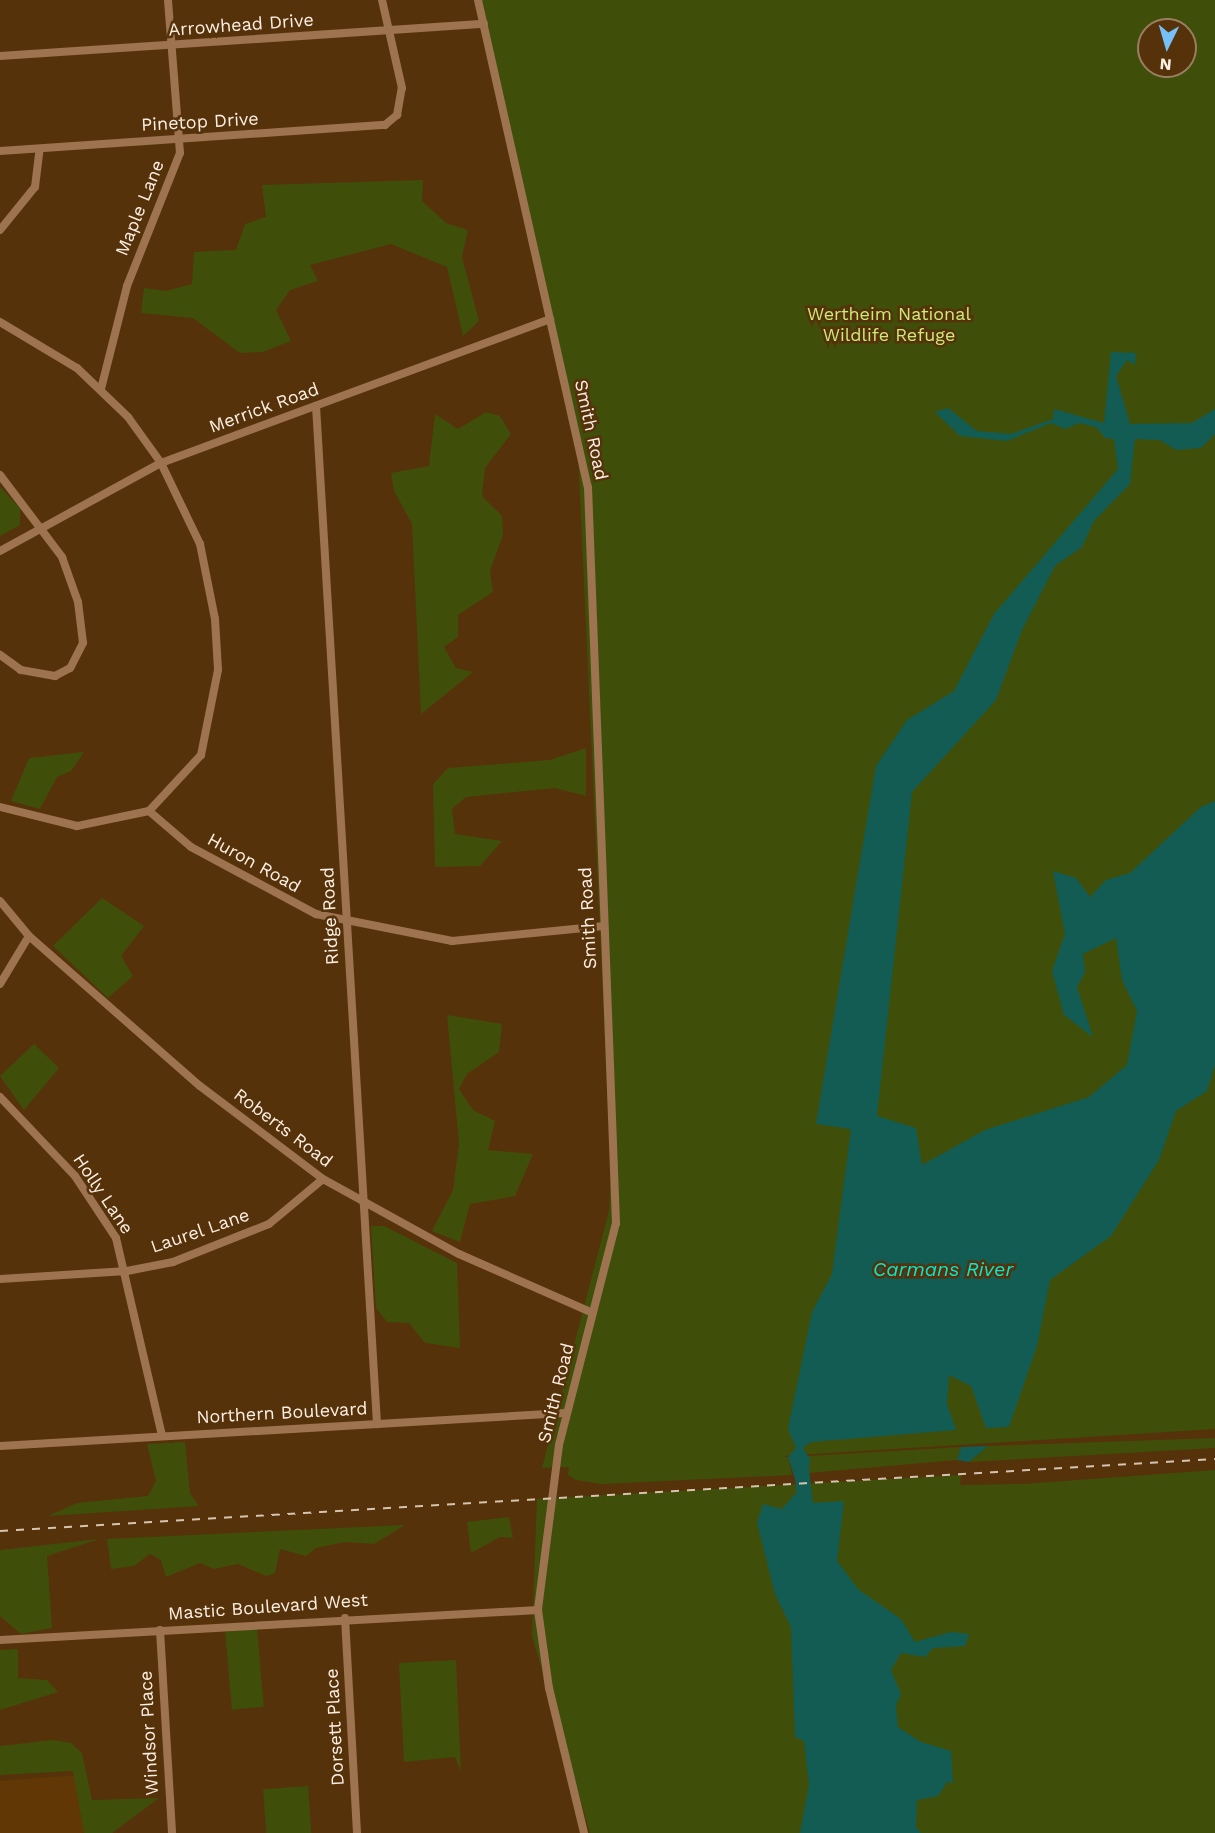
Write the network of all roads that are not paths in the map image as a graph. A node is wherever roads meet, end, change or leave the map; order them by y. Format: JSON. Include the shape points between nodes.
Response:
{"nodes":[{"id":1,"x":168,"y":0,"type":"edge"},
{"id":2,"x":382,"y":0,"type":"edge"},
{"id":3,"x":478,"y":0,"type":"edge"},
{"id":4,"x":484,"y":24,"type":"junction"},
{"id":5,"x":390,"y":32,"type":"junction"},
{"id":6,"x":170,"y":46,"type":"junction"},
{"id":7,"x":0,"y":56,"type":"edge"},
{"id":8,"x":180,"y":140,"type":"junction"},
{"id":9,"x":39,"y":149,"type":"junction"},
{"id":10,"x":0,"y":151,"type":"edge"},
{"id":11,"x":0,"y":230,"type":"edge"},
{"id":12,"x":550,"y":319,"type":"junction"},
{"id":13,"x":0,"y":322,"type":"edge"},
{"id":14,"x":101,"y":389,"type":"junction"},
{"id":15,"x":316,"y":406,"type":"junction"},
{"id":16,"x":161,"y":463,"type":"junction"},
{"id":17,"x":0,"y":476,"type":"edge"},
{"id":18,"x":41,"y":526,"type":"junction"},
{"id":19,"x":0,"y":551,"type":"edge"},
{"id":20,"x":0,"y":656,"type":"edge"},
{"id":21,"x":0,"y":807,"type":"edge"},
{"id":22,"x":149,"y":811,"type":"junction"},
{"id":23,"x":0,"y":902,"type":"edge"},
{"id":24,"x":346,"y":921,"type":"junction"},
{"id":25,"x":604,"y":927,"type":"junction"},
{"id":26,"x":29,"y":936,"type":"junction"},
{"id":27,"x":0,"y":984,"type":"edge"},
{"id":28,"x":0,"y":1097,"type":"edge"},
{"id":29,"x":323,"y":1179,"type":"junction"},
{"id":30,"x":364,"y":1204,"type":"junction"},
{"id":31,"x":127,"y":1271,"type":"junction"},
{"id":32,"x":0,"y":1279,"type":"edge"},
{"id":33,"x":593,"y":1312,"type":"junction"},
{"id":34,"x":565,"y":1413,"type":"junction"},
{"id":35,"x":378,"y":1424,"type":"junction"},
{"id":36,"x":162,"y":1436,"type":"junction"},
{"id":37,"x":0,"y":1446,"type":"edge"},
{"id":38,"x":538,"y":1610,"type":"junction"},
{"id":39,"x":345,"y":1618,"type":"junction"},
{"id":40,"x":160,"y":1630,"type":"junction"},
{"id":41,"x":0,"y":1640,"type":"edge"},
{"id":42,"x":172,"y":1833,"type":"edge"},
{"id":43,"x":357,"y":1833,"type":"edge"},
{"id":44,"x":584,"y":1833,"type":"edge"}],
"edges":[{"from":1,"to":6,"type":"street","name":"Maple Lane"},
{"from":2,"to":5,"type":"street"},
{"from":3,"to":4,"type":"street","name":"Smith Road"},
{"from":4,"to":5,"type":"street","name":"Arrowhead Drive"},
{"from":4,"to":12,"type":"street","name":"Smith Road"},
{"from":5,"to":6,"type":"street","name":"Arrowhead Drive"},
{"from":5,"to":8,"type":"street","name":"Pinetop Drive","via":[[402,88],[397,115],[386,125],[361,130]]},
{"from":6,"to":7,"type":"street","name":"Arrowhead Drive"},
{"from":6,"to":8,"type":"street","name":"Maple Lane"},
{"from":8,"to":9,"type":"street","name":"Pinetop Drive"},
{"from":8,"to":14,"type":"street","name":"Maple Lane","via":[[180,153],[127,286]]},
{"from":9,"to":10,"type":"street","name":"Pinetop Drive"},
{"from":9,"to":11,"type":"street","via":[[35,187]]},
{"from":12,"to":15,"type":"street","name":"Merrick Road"},
{"from":12,"to":25,"type":"street","name":"Smith Road","via":[[588,487]]},
{"from":13,"to":14,"type":"street","via":[[30,336]]},
{"from":14,"to":16,"type":"street"},
{"from":15,"to":16,"type":"street","name":"Merrick Road"},
{"from":15,"to":24,"type":"street","name":"Ridge Road"},
{"from":16,"to":18,"type":"street","name":"Merrick Road"},
{"from":16,"to":22,"type":"street","via":[[200,544],[215,619],[218,670],[201,755]]},
{"from":17,"to":18,"type":"street"},
{"from":18,"to":19,"type":"street","name":"Merrick Road"},
{"from":18,"to":20,"type":"street","via":[[62,557],[78,602],[83,624],[80,656],[70,668],[39,677]]},
{"from":21,"to":22,"type":"street","via":[[77,826]]},
{"from":22,"to":24,"type":"street","name":"Huron Road","via":[[191,847],[266,892],[316,914]]},
{"from":23,"to":26,"type":"street","name":"Roberts Road"},
{"from":24,"to":25,"type":"street","name":"Huron Road","via":[[452,941]]},
{"from":24,"to":30,"type":"street","name":"Ridge Road"},
{"from":25,"to":33,"type":"street","name":"Smith Road","via":[[617,1190],[612,1248]]},
{"from":26,"to":27,"type":"street"},
{"from":26,"to":29,"type":"street","name":"Roberts Road","via":[[200,1086]]},
{"from":28,"to":31,"type":"street","name":"Holly Lane","via":[[75,1176],[116,1238]]},
{"from":29,"to":30,"type":"street","name":"Roberts Road"},
{"from":29,"to":31,"type":"street","name":"Laurel Lane","via":[[249,1233],[172,1262]]},
{"from":30,"to":33,"type":"street","name":"Roberts Road","via":[[459,1254]]},
{"from":30,"to":35,"type":"street","name":"Ridge Road"},
{"from":31,"to":32,"type":"street","name":"Laurel Lane"},
{"from":31,"to":36,"type":"street","name":"Holly Lane"},
{"from":33,"to":34,"type":"street","name":"Smith Road"},
{"from":34,"to":35,"type":"street","name":"Northern Boulevard"},
{"from":34,"to":38,"type":"street","name":"Smith Road","via":[[540,1565]]},
{"from":35,"to":36,"type":"street","name":"Northern Boulevard"},
{"from":36,"to":37,"type":"street","name":"Northern Boulevard"},
{"from":38,"to":39,"type":"street","name":"Mastic Boulevard West"},
{"from":38,"to":44,"type":"street","name":"Smith Road","via":[[549,1688]]},
{"from":39,"to":40,"type":"street","name":"Mastic Boulevard West"},
{"from":39,"to":43,"type":"street","name":"Dorsett Place"},
{"from":40,"to":41,"type":"street","name":"Mastic Boulevard West"},
{"from":40,"to":42,"type":"street","name":"Windsor Place"}]}
